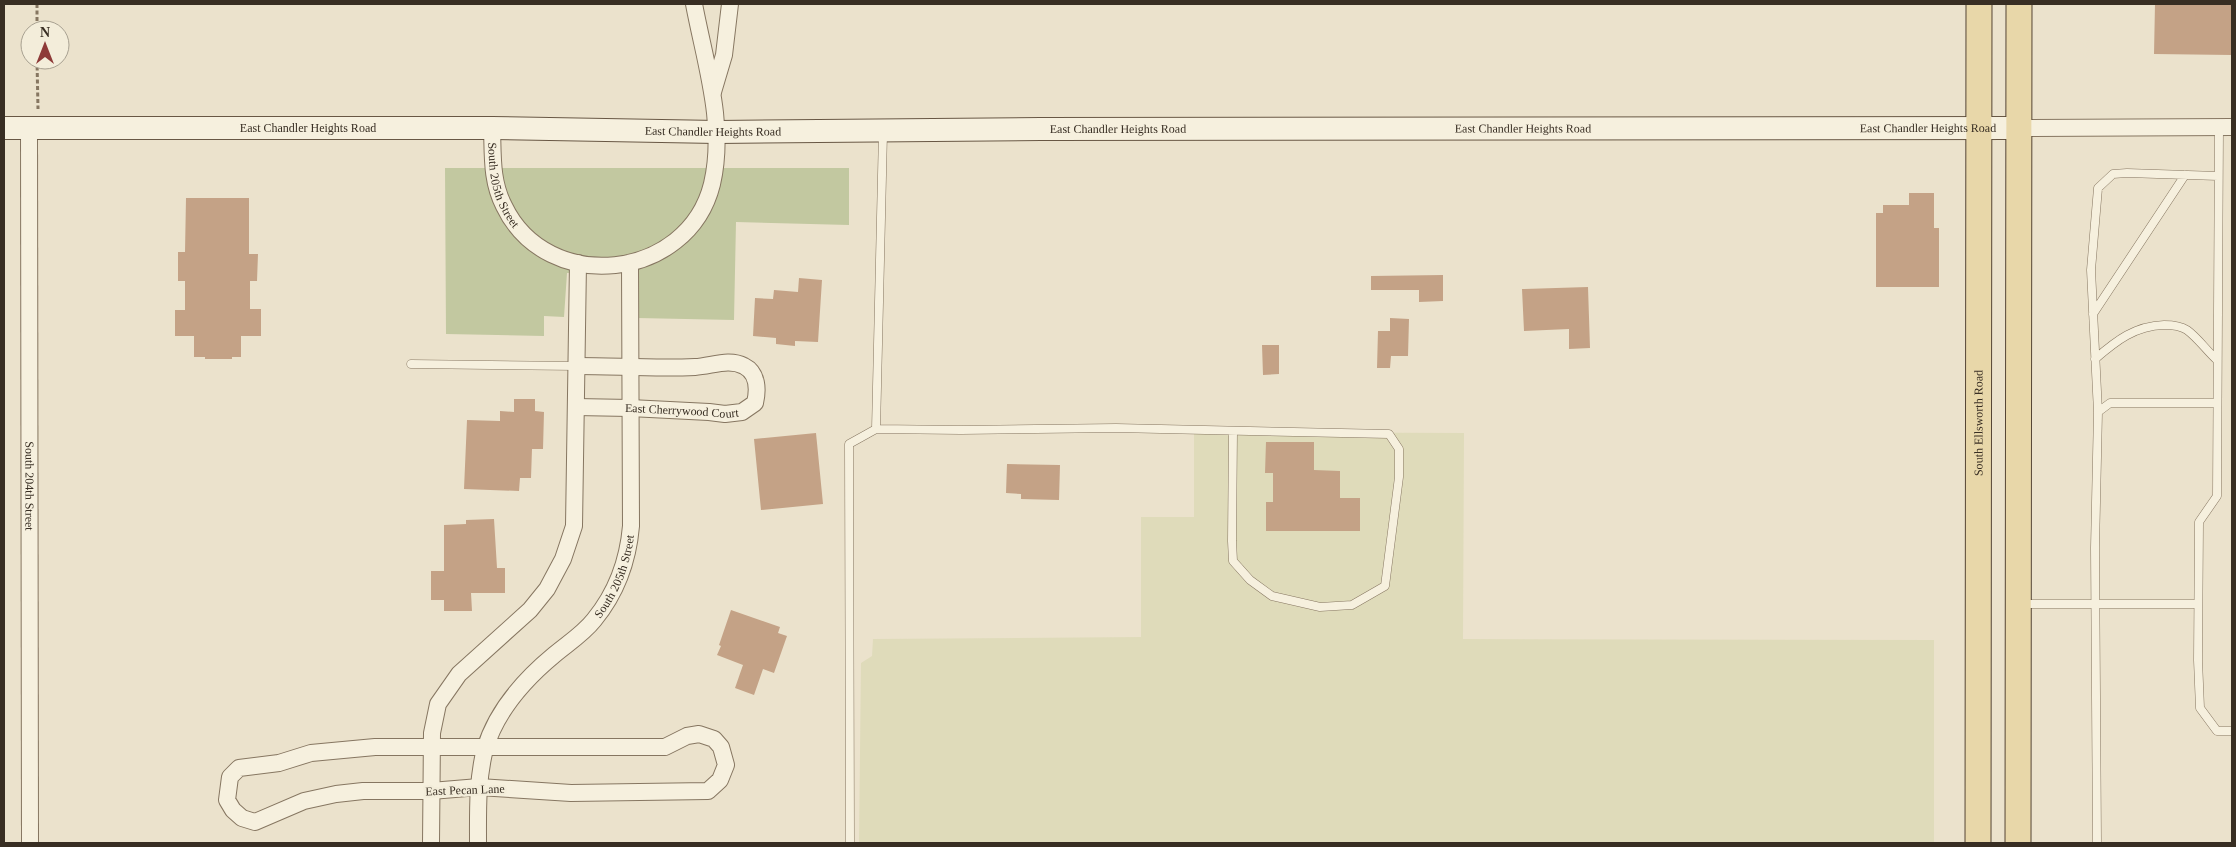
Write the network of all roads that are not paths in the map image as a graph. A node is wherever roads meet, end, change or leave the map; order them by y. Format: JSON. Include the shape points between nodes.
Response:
{"nodes":[{"id":1,"x":694,"y":4,"type":"edge"},
{"id":2,"x":730,"y":4,"type":"edge"},
{"id":3,"x":1978,"y":4,"type":"edge"},
{"id":4,"x":2019,"y":4,"type":"edge"},
{"id":5,"x":713,"y":92,"type":"junction"},
{"id":6,"x":33,"y":127,"type":"junction"},
{"id":7,"x":2226,"y":127,"type":"edge"},
{"id":8,"x":4,"y":128,"type":"edge"},
{"id":9,"x":492,"y":128,"type":"junction"},
{"id":10,"x":1979,"y":128,"type":"junction"},
{"id":11,"x":2019,"y":128,"type":"junction"},
{"id":12,"x":883,"y":131,"type":"junction"},
{"id":13,"x":717,"y":132,"type":"junction"},
{"id":14,"x":2185,"y":175,"type":"junction"},
{"id":15,"x":2218,"y":176,"type":"junction"},
{"id":16,"x":578,"y":263,"type":"junction"},
{"id":17,"x":630,"y":264,"type":"junction"},
{"id":18,"x":2093,"y":314,"type":"junction"},
{"id":19,"x":2096,"y":359,"type":"junction"},
{"id":20,"x":2217,"y":360,"type":"junction"},
{"id":21,"x":412,"y":364,"type":"dead end"},
{"id":22,"x":577,"y":366,"type":"junction"},
{"id":23,"x":630,"y":366,"type":"junction"},
{"id":24,"x":2217,"y":403,"type":"junction"},
{"id":25,"x":576,"y":407,"type":"junction"},
{"id":26,"x":630,"y":408,"type":"junction"},
{"id":27,"x":2098,"y":412,"type":"junction"},
{"id":28,"x":876,"y":429,"type":"junction"},
{"id":29,"x":1233,"y":431,"type":"junction"},
{"id":30,"x":2018,"y":604,"type":"junction"},
{"id":31,"x":2095,"y":604,"type":"junction"},
{"id":32,"x":2198,"y":604,"type":"junction"},
{"id":33,"x":2232,"y":731,"type":"edge"},
{"id":34,"x":432,"y":746,"type":"junction"},
{"id":35,"x":486,"y":748,"type":"junction"},
{"id":36,"x":479,"y":787,"type":"junction"},
{"id":37,"x":431,"y":791,"type":"junction"},
{"id":38,"x":30,"y":843,"type":"edge"},
{"id":39,"x":431,"y":843,"type":"edge"},
{"id":40,"x":478,"y":843,"type":"edge"},
{"id":41,"x":850,"y":843,"type":"edge"},
{"id":42,"x":1978,"y":843,"type":"edge"},
{"id":43,"x":2018,"y":843,"type":"edge"},
{"id":44,"x":2097,"y":843,"type":"edge"}],
"edges":[{"from":1,"to":5,"type":"street"},
{"from":2,"to":5,"type":"street","via":[[724,55]]},
{"from":3,"to":10,"type":"main road","name":"South Ellsworth Road"},
{"from":4,"to":11,"type":"main road"},
{"from":5,"to":13,"type":"street","name":"South 205th Street"},
{"from":6,"to":8,"type":"main road","name":"East Chandler Heights Road"},
{"from":6,"to":9,"type":"main road","name":"East Chandler Heights Road"},
{"from":6,"to":38,"type":"street","name":"South 204th Street"},
{"from":7,"to":11,"type":"street","name":"East Chandler Heights Road"},
{"from":7,"to":15,"type":"lane"},
{"from":9,"to":13,"type":"main road","name":"East Chandler Heights Road"},
{"from":9,"to":16,"type":"street","name":"South 205th Street","via":[[493,175],[504,207],[525,235],[555,255]]},
{"from":10,"to":11,"type":"main road","name":"East Chandler Heights Road"},
{"from":10,"to":12,"type":"main road","name":"East Chandler Heights Road"},
{"from":10,"to":42,"type":"main road","name":"South Ellsworth Road"},
{"from":11,"to":30,"type":"main road"},
{"from":12,"to":13,"type":"main road","name":"East Chandler Heights Road"},
{"from":12,"to":28,"type":"lane"},
{"from":13,"to":17,"type":"street","name":"South 205th Street","via":[[712,184],[704,205],[690,226],[657,254]]},
{"from":14,"to":15,"type":"lane"},
{"from":14,"to":18,"type":"lane"},
{"from":14,"to":18,"type":"lane","via":[[2113,174],[2098,188],[2091,270]]},
{"from":15,"to":20,"type":"lane"},
{"from":16,"to":17,"type":"street","name":"South 205th Street"},
{"from":16,"to":22,"type":"street"},
{"from":17,"to":23,"type":"street","name":"South 205th Street"},
{"from":18,"to":19,"type":"lane"},
{"from":19,"to":20,"type":"lane","via":[[2131,332],[2148,326],[2170,325],[2185,329]]},
{"from":19,"to":27,"type":"lane"},
{"from":20,"to":24,"type":"lane"},
{"from":21,"to":22,"type":"lane"},
{"from":22,"to":23,"type":"street","name":"East Cherrywood Court"},
{"from":22,"to":25,"type":"street"},
{"from":23,"to":26,"type":"street","name":"South 205th Street"},
{"from":23,"to":26,"type":"street","name":"East Cherrywood Court","via":[[695,367],[731,362],[745,366],[753,373],[758,389],[755,403],[742,412],[725,414]]},
{"from":24,"to":27,"type":"lane","via":[[2110,403]]},
{"from":24,"to":32,"type":"lane","via":[[2217,496],[2199,522]]},
{"from":25,"to":26,"type":"street","name":"East Cherrywood Court"},
{"from":25,"to":34,"type":"street","via":[[574,526],[563,559],[547,589],[530,610],[459,674],[446,690],[434,719]]},
{"from":26,"to":35,"type":"street","name":"South 205th Street","via":[[631,526],[624,567],[607,603],[593,622],[543,664],[514,695]]},
{"from":27,"to":31,"type":"lane"},
{"from":28,"to":29,"type":"lane"},
{"from":28,"to":41,"type":"lane","via":[[849,444]]},
{"from":29,"to":29,"type":"lane","via":[[1389,434],[1399,449],[1399,477],[1385,586],[1352,605],[1320,607],[1272,596],[1250,580],[1233,561]]},
{"from":30,"to":31,"type":"lane"},
{"from":30,"to":43,"type":"main road"},
{"from":31,"to":32,"type":"lane"},
{"from":31,"to":44,"type":"lane"},
{"from":32,"to":33,"type":"lane","via":[[2200,708],[2217,731]]},
{"from":34,"to":35,"type":"street","name":"East Pecan Lane"},
{"from":34,"to":37,"type":"street"},
{"from":34,"to":37,"type":"street","name":"East Pecan Lane","via":[[311,753],[279,763],[239,768],[230,777],[227,800],[238,814],[255,822],[304,801],[336,794]]},
{"from":35,"to":36,"type":"street","name":"South 205th Street"},
{"from":35,"to":36,"type":"street","name":"East Pecan Lane","via":[[665,747],[699,734],[714,739],[721,747],[726,765],[720,780],[708,791],[571,793]]},
{"from":36,"to":37,"type":"street","name":"East Pecan Lane"},
{"from":36,"to":40,"type":"street","name":"South 205th Street"},
{"from":37,"to":39,"type":"street"}]}
